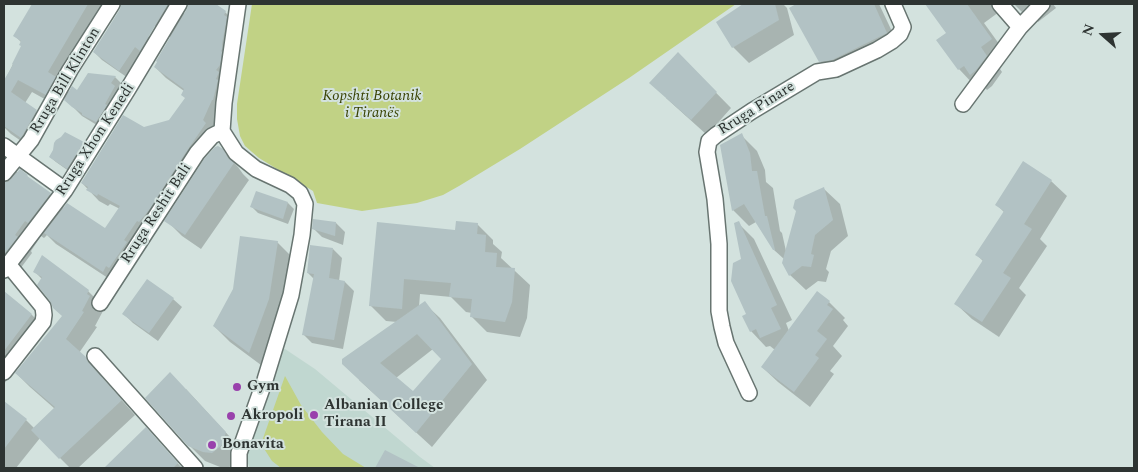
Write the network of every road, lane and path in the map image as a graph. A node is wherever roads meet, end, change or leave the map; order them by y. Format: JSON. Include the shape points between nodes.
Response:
{"nodes":[{"id":1,"x":112,"y":4,"type":"edge"},
{"id":2,"x":180,"y":4,"type":"edge"},
{"id":3,"x":238,"y":4,"type":"edge"},
{"id":4,"x":893,"y":4,"type":"edge"},
{"id":5,"x":1000,"y":4,"type":"edge"},
{"id":6,"x":1042,"y":4,"type":"edge"},
{"id":7,"x":1020,"y":27,"type":"junction"},
{"id":8,"x":963,"y":104,"type":"dead end"},
{"id":9,"x":222,"y":131,"type":"junction"},
{"id":10,"x":4,"y":146,"type":"edge"},
{"id":11,"x":18,"y":156,"type":"junction"},
{"id":12,"x":4,"y":173,"type":"edge"},
{"id":13,"x":65,"y":190,"type":"junction"},
{"id":14,"x":6,"y":267,"type":"edge"},
{"id":15,"x":100,"y":303,"type":"dead end"},
{"id":16,"x":95,"y":356,"type":"dead end"},
{"id":17,"x":4,"y":372,"type":"edge"},
{"id":18,"x":749,"y":393,"type":"dead end"},
{"id":19,"x":196,"y":468,"type":"edge"},
{"id":20,"x":239,"y":468,"type":"edge"}],
"edges":[{"from":1,"to":11,"type":"street","name":"Rruga Bill Klinton","via":[[31,140]]},
{"from":2,"to":13,"type":"street","name":"Rruga Xhon Kenedi"},
{"from":3,"to":9,"type":"street"},
{"from":4,"to":18,"type":"street","name":"Rruga Pinare","via":[[903,27],[892,41],[836,70],[816,72],[709,141],[707,152],[719,244],[719,311],[726,343]]},
{"from":5,"to":7,"type":"street"},
{"from":6,"to":7,"type":"street"},
{"from":7,"to":8,"type":"street"},
{"from":9,"to":15,"type":"street","name":"Rruga Reshit Bali","via":[[212,136],[196,153]]},
{"from":9,"to":20,"type":"street","via":[[236,153],[256,170],[290,185],[300,193],[305,204],[291,295],[266,380],[239,453]]},
{"from":10,"to":11,"type":"street"},
{"from":11,"to":12,"type":"street","name":"Rruga Bill Klinton"},
{"from":11,"to":13,"type":"street"},
{"from":13,"to":14,"type":"street","name":"Rruga Xhon Kenedi"},
{"from":14,"to":17,"type":"street","via":[[43,307],[44,315],[43,322]]},
{"from":16,"to":19,"type":"street"}]}
